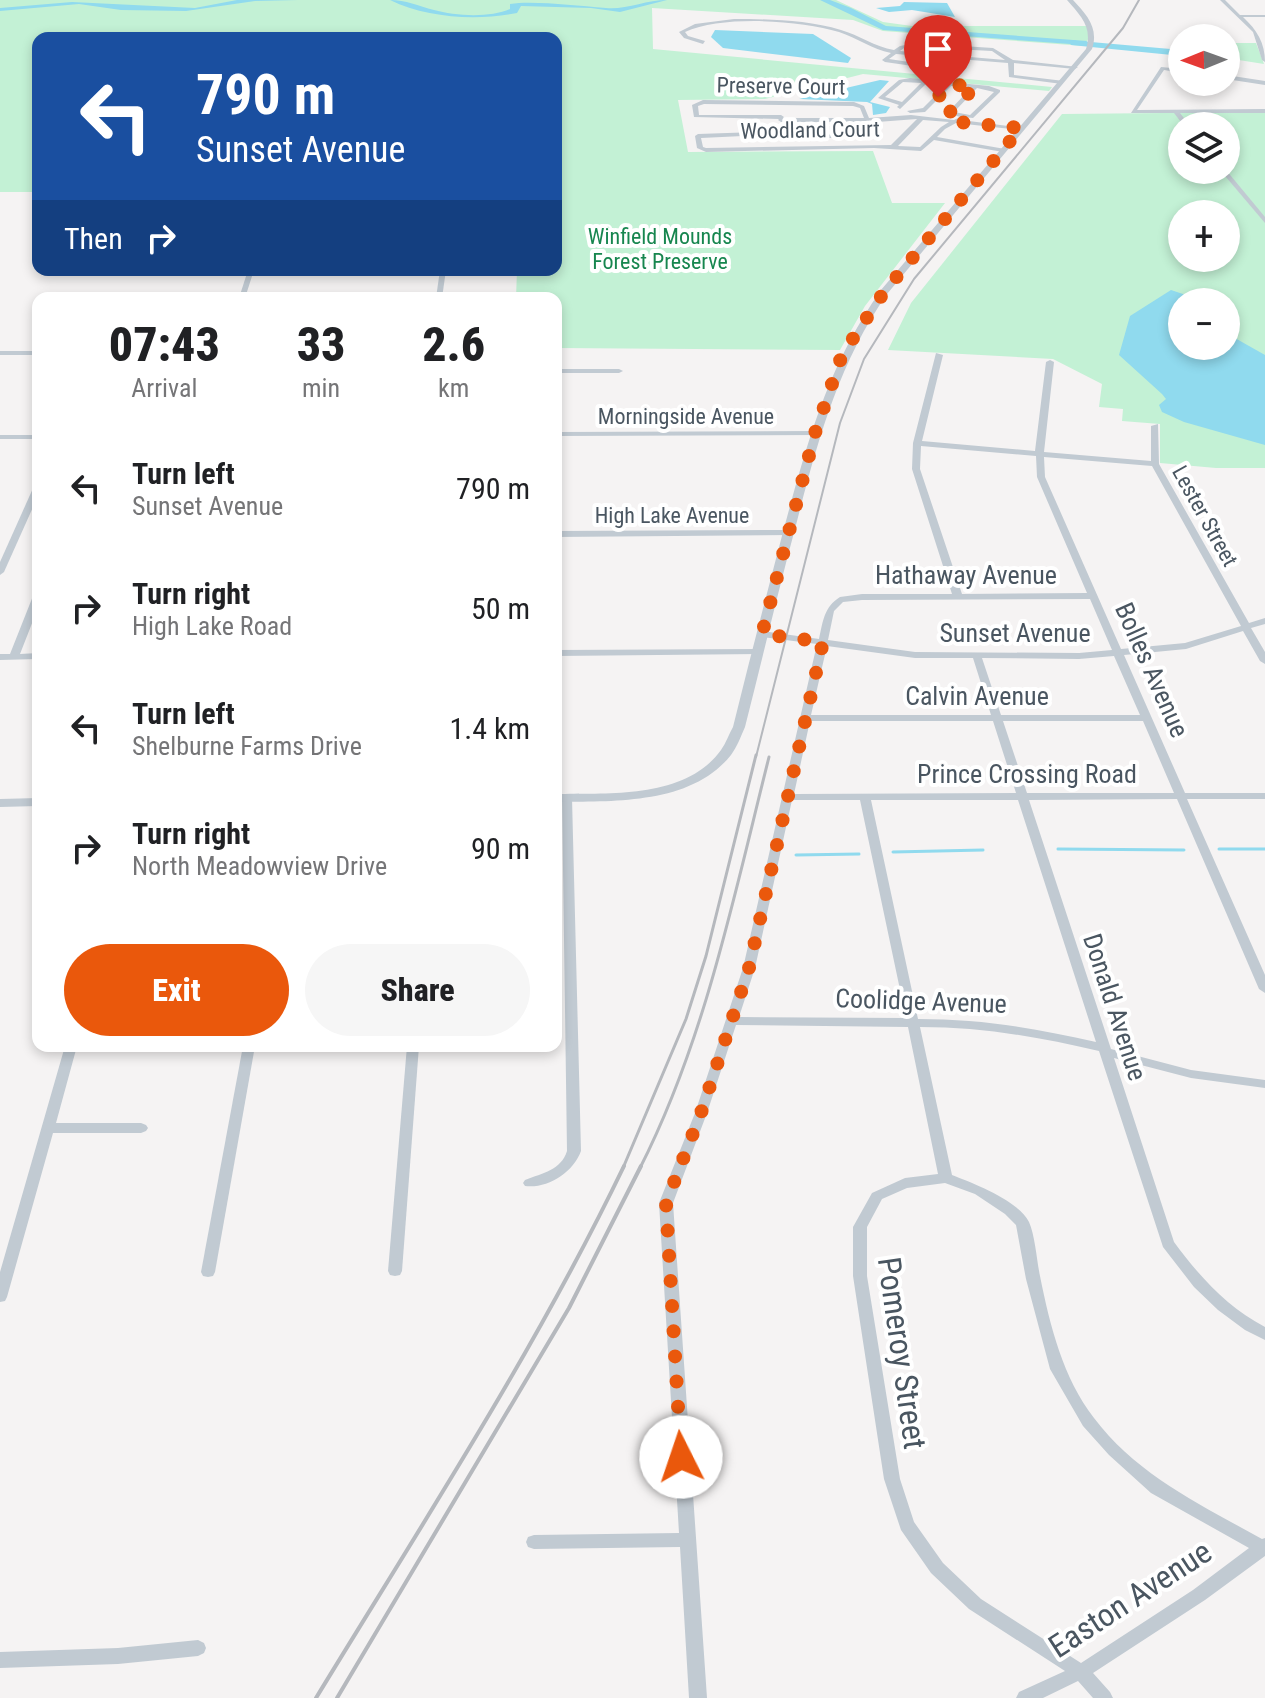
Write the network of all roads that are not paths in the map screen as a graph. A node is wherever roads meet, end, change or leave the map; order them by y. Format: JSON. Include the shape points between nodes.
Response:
{"nodes":[{"id":1,"x":1070,"y":0,"type":"edge"},
{"id":2,"x":1222,"y":0,"type":"edge"},
{"id":3,"x":1239,"y":16,"type":"junction"},
{"id":4,"x":1265,"y":16,"type":"edge"},
{"id":5,"x":703,"y":42,"type":"dead end"},
{"id":6,"x":1263,"y":47,"type":"edge"},
{"id":7,"x":894,"y":52,"type":"junction"},
{"id":8,"x":955,"y":59,"type":"junction"},
{"id":9,"x":1265,"y":60,"type":"edge"},
{"id":10,"x":1011,"y":61,"type":"junction"},
{"id":11,"x":1075,"y":67,"type":"junction"},
{"id":12,"x":1168,"y":69,"type":"edge"},
{"id":13,"x":1240,"y":79,"type":"edge"},
{"id":14,"x":926,"y":81,"type":"junction"},
{"id":15,"x":1062,"y":82,"type":"junction"},
{"id":16,"x":1265,"y":83,"type":"edge"},
{"id":17,"x":950,"y":84,"type":"junction"},
{"id":18,"x":975,"y":87,"type":"junction"},
{"id":19,"x":779,"y":102,"type":"junction"},
{"id":20,"x":903,"y":104,"type":"junction"},
{"id":21,"x":1265,"y":111,"type":"edge"},
{"id":22,"x":1168,"y":112,"type":"edge"},
{"id":23,"x":1176,"y":112,"type":"edge"},
{"id":24,"x":899,"y":114,"type":"junction"},
{"id":25,"x":922,"y":118,"type":"junction"},
{"id":26,"x":781,"y":119,"type":"junction"},
{"id":27,"x":867,"y":120,"type":"junction"},
{"id":28,"x":877,"y":120,"type":"junction"},
{"id":29,"x":959,"y":120,"type":"junction"},
{"id":30,"x":1022,"y":126,"type":"junction"},
{"id":31,"x":968,"y":131,"type":"dead end"},
{"id":32,"x":784,"y":133,"type":"junction"},
{"id":33,"x":933,"y":138,"type":"junction"},
{"id":34,"x":957,"y":141,"type":"junction"},
{"id":35,"x":893,"y":147,"type":"junction"},
{"id":36,"x":789,"y":149,"type":"junction"},
{"id":37,"x":1003,"y":150,"type":"junction"},
{"id":38,"x":1235,"y":184,"type":"edge"},
{"id":39,"x":1265,"y":221,"type":"edge"},
{"id":40,"x":0,"y":353,"type":"edge"},
{"id":41,"x":32,"y":353,"type":"edge"},
{"id":42,"x":939,"y":355,"type":"dead end"},
{"id":43,"x":1050,"y":362,"type":"dead end"},
{"id":44,"x":562,"y":371,"type":"edge"},
{"id":45,"x":619,"y":371,"type":"dead end"},
{"id":46,"x":1155,"y":426,"type":"dead end"},
{"id":47,"x":815,"y":433,"type":"junction"},
{"id":48,"x":562,"y":434,"type":"edge"},
{"id":49,"x":0,"y":437,"type":"edge"},
{"id":50,"x":32,"y":437,"type":"edge"},
{"id":51,"x":917,"y":443,"type":"junction"},
{"id":52,"x":1038,"y":453,"type":"junction"},
{"id":53,"x":1155,"y":464,"type":"junction"},
{"id":54,"x":32,"y":500,"type":"edge"},
{"id":55,"x":788,"y":533,"type":"junction"},
{"id":56,"x":562,"y":534,"type":"edge"},
{"id":57,"x":0,"y":537,"type":"edge"},
{"id":58,"x":16,"y":537,"type":"junction"},
{"id":59,"x":0,"y":572,"type":"edge"},
{"id":60,"x":1093,"y":596,"type":"junction"},
{"id":61,"x":958,"y":597,"type":"junction"},
{"id":62,"x":32,"y":611,"type":"edge"},
{"id":63,"x":1265,"y":621,"type":"edge"},
{"id":64,"x":1247,"y":628,"type":"junction"},
{"id":65,"x":762,"y":634,"type":"junction"},
{"id":66,"x":823,"y":642,"type":"junction"},
{"id":67,"x":757,"y":652,"type":"junction"},
{"id":68,"x":562,"y":653,"type":"edge"},
{"id":69,"x":1118,"y":653,"type":"junction"},
{"id":70,"x":32,"y":656,"type":"edge"},
{"id":71,"x":0,"y":657,"type":"edge"},
{"id":72,"x":14,"y":657,"type":"junction"},
{"id":73,"x":977,"y":657,"type":"junction"},
{"id":74,"x":1265,"y":661,"type":"edge"},
{"id":75,"x":806,"y":718,"type":"junction"},
{"id":76,"x":997,"y":718,"type":"junction"},
{"id":77,"x":1147,"y":718,"type":"junction"},
{"id":78,"x":1022,"y":796,"type":"junction"},
{"id":79,"x":1181,"y":796,"type":"junction"},
{"id":80,"x":1265,"y":796,"type":"edge"},
{"id":81,"x":788,"y":797,"type":"junction"},
{"id":82,"x":865,"y":797,"type":"junction"},
{"id":83,"x":562,"y":798,"type":"edge"},
{"id":84,"x":32,"y":802,"type":"edge"},
{"id":85,"x":0,"y":803,"type":"edge"},
{"id":86,"x":562,"y":956,"type":"edge"},
{"id":87,"x":570,"y":956,"type":"junction"},
{"id":88,"x":1265,"y":989,"type":"edge"},
{"id":89,"x":733,"y":1021,"type":"junction"},
{"id":90,"x":914,"y":1022,"type":"junction"},
{"id":91,"x":1106,"y":1050,"type":"junction"},
{"id":92,"x":69,"y":1052,"type":"edge"},
{"id":93,"x":248,"y":1052,"type":"edge"},
{"id":94,"x":413,"y":1052,"type":"edge"},
{"id":95,"x":1265,"y":1084,"type":"edge"},
{"id":96,"x":48,"y":1128,"type":"junction"},
{"id":97,"x":141,"y":1128,"type":"dead end"},
{"id":98,"x":946,"y":1178,"type":"junction"},
{"id":99,"x":530,"y":1183,"type":"dead end"},
{"id":100,"x":395,"y":1271,"type":"dead end"},
{"id":101,"x":208,"y":1272,"type":"dead end"},
{"id":102,"x":0,"y":1297,"type":"edge"},
{"id":103,"x":1265,"y":1334,"type":"edge"},
{"id":104,"x":687,"y":1540,"type":"junction"},
{"id":105,"x":534,"y":1542,"type":"dead end"},
{"id":106,"x":1264,"y":1545,"type":"edge"},
{"id":107,"x":198,"y":1648,"type":"dead end"},
{"id":108,"x":0,"y":1660,"type":"edge"},
{"id":109,"x":1081,"y":1672,"type":"junction"},
{"id":110,"x":698,"y":1698,"type":"edge"},
{"id":111,"x":1025,"y":1698,"type":"edge"},
{"id":112,"x":1104,"y":1698,"type":"edge"}],
"edges":[{"from":1,"to":11,"type":"street","via":[[1089,24],[1092,43]]},
{"from":2,"to":3,"type":"street"},
{"from":3,"to":4,"type":"street"},
{"from":3,"to":6,"type":"street"},
{"from":5,"to":7,"type":"street","via":[[682,32],[694,24],[725,20],[805,25],[836,30]]},
{"from":6,"to":9,"type":"street"},
{"from":7,"to":8,"type":"street"},
{"from":7,"to":8,"type":"street","via":[[886,62],[953,73]]},
{"from":7,"to":10,"type":"street","via":[[916,45],[993,50]]},
{"from":8,"to":10,"type":"street"},
{"from":10,"to":11,"type":"street"},
{"from":10,"to":15,"type":"street","via":[[1011,76]]},
{"from":11,"to":15,"type":"street"},
{"from":12,"to":22,"type":"street","via":[[1163,68],[1133,112]]},
{"from":13,"to":16,"type":"street"},
{"from":14,"to":17,"type":"street"},
{"from":14,"to":20,"type":"street"},
{"from":14,"to":20,"type":"street","via":[[901,81],[881,98]]},
{"from":15,"to":30,"type":"street"},
{"from":17,"to":18,"type":"street"},
{"from":17,"to":24,"type":"street","via":[[923,111]]},
{"from":18,"to":29,"type":"street","via":[[950,112]]},
{"from":18,"to":29,"type":"street","via":[[998,92],[975,116]]},
{"from":19,"to":26,"type":"street"},
{"from":19,"to":26,"type":"street","name":"Preserve Court","via":[[703,102],[695,105],[696,116]]},
{"from":19,"to":27,"type":"street","name":"Preserve Court","via":[[854,104],[862,107]]},
{"from":20,"to":24,"type":"street"},
{"from":21,"to":23,"type":"street"},
{"from":24,"to":25,"type":"street"},
{"from":24,"to":28,"type":"street"},
{"from":24,"to":29,"type":"street"},
{"from":25,"to":29,"type":"street"},
{"from":25,"to":35,"type":"street"},
{"from":26,"to":27,"type":"street"},
{"from":26,"to":32,"type":"street"},
{"from":27,"to":28,"type":"street"},
{"from":28,"to":32,"type":"street","via":[[874,128]]},
{"from":29,"to":30,"type":"street"},
{"from":29,"to":33,"type":"street"},
{"from":30,"to":37,"type":"street"},
{"from":31,"to":34,"type":"street"},
{"from":32,"to":36,"type":"street"},
{"from":32,"to":36,"type":"street","name":"Woodland Court","via":[[698,136],[700,148]]},
{"from":33,"to":34,"type":"street"},
{"from":33,"to":35,"type":"street","name":"Woodland Court","via":[[921,149]]},
{"from":34,"to":37,"type":"street"},
{"from":35,"to":36,"type":"street","name":"Woodland Court"},
{"from":37,"to":47,"type":"street","via":[[864,318],[839,362]]},
{"from":38,"to":39,"type":"street"},
{"from":40,"to":41,"type":"street"},
{"from":42,"to":51,"type":"street"},
{"from":43,"to":52,"type":"street","name":"Bolles Avenue"},
{"from":44,"to":45,"type":"street"},
{"from":46,"to":53,"type":"street","name":"Lester Street"},
{"from":47,"to":48,"type":"street","name":"Morningside Avenue"},
{"from":47,"to":55,"type":"street"},
{"from":49,"to":50,"type":"street"},
{"from":51,"to":52,"type":"street"},
{"from":51,"to":61,"type":"street","via":[[919,483]]},
{"from":52,"to":53,"type":"street"},
{"from":52,"to":60,"type":"street","name":"Bolles Avenue","via":[[1041,477]]},
{"from":53,"to":64,"type":"street","name":"Lester Street"},
{"from":54,"to":58,"type":"street"},
{"from":55,"to":56,"type":"street","name":"High Lake Avenue"},
{"from":55,"to":65,"type":"street"},
{"from":57,"to":58,"type":"street"},
{"from":58,"to":59,"type":"street"},
{"from":60,"to":61,"type":"street","name":"Hathaway Avenue"},
{"from":60,"to":69,"type":"street","name":"Bolles Avenue"},
{"from":61,"to":66,"type":"street","name":"Hathaway Avenue","via":[[840,600],[830,610]]},
{"from":62,"to":72,"type":"street"},
{"from":63,"to":64,"type":"street","name":"Sunset Avenue"},
{"from":64,"to":69,"type":"street","name":"Sunset Avenue","via":[[1186,646]]},
{"from":64,"to":74,"type":"street","name":"Lester Street"},
{"from":65,"to":66,"type":"street","name":"Sunset Avenue"},
{"from":65,"to":67,"type":"street"},
{"from":66,"to":73,"type":"street","name":"Sunset Avenue","via":[[907,655]]},
{"from":66,"to":75,"type":"street"},
{"from":67,"to":68,"type":"street"},
{"from":67,"to":83,"type":"street","via":[[735,740],[714,767],[653,793]]},
{"from":69,"to":73,"type":"street","name":"Sunset Avenue"},
{"from":69,"to":77,"type":"street","name":"Bolles Avenue"},
{"from":70,"to":72,"type":"street"},
{"from":71,"to":72,"type":"street"},
{"from":73,"to":76,"type":"street","name":"Donald Avenue"},
{"from":75,"to":76,"type":"street","name":"Calvin Avenue"},
{"from":75,"to":81,"type":"street"},
{"from":76,"to":77,"type":"street","name":"Calvin Avenue"},
{"from":76,"to":78,"type":"street","name":"Donald Avenue"},
{"from":77,"to":79,"type":"street","name":"Bolles Avenue"},
{"from":78,"to":79,"type":"street","name":"Prince Crossing Road"},
{"from":78,"to":82,"type":"street","name":"Prince Crossing Road"},
{"from":78,"to":91,"type":"street","name":"Donald Avenue"},
{"from":79,"to":80,"type":"street","name":"Prince Crossing Road"},
{"from":79,"to":88,"type":"street","name":"Bolles Avenue"},
{"from":81,"to":82,"type":"street","name":"Prince Crossing Road"},
{"from":81,"to":89,"type":"street","via":[[760,928]]},
{"from":82,"to":90,"type":"street"},
{"from":83,"to":87,"type":"street"},
{"from":84,"to":85,"type":"street"},
{"from":86,"to":87,"type":"street"},
{"from":87,"to":99,"type":"street","via":[[574,1151],[565,1170]]},
{"from":89,"to":90,"type":"street","name":"Coolidge Avenue"},
{"from":89,"to":104,"type":"street","via":[[666,1203]]},
{"from":90,"to":91,"type":"street","name":"Coolidge Avenue","via":[[1006,1027]]},
{"from":90,"to":98,"type":"street"},
{"from":91,"to":95,"type":"street","name":"Coolidge Avenue","via":[[1191,1074]]},
{"from":91,"to":103,"type":"street","name":"Donald Avenue","via":[[1168,1243],[1206,1292]]},
{"from":92,"to":96,"type":"street"},
{"from":93,"to":101,"type":"street"},
{"from":94,"to":100,"type":"street"},
{"from":96,"to":97,"type":"street"},
{"from":96,"to":102,"type":"street"},
{"from":98,"to":106,"type":"street","via":[[997,1200],[1023,1223],[1057,1369],[1101,1438],[1157,1488]]},
{"from":98,"to":109,"type":"street","name":"Pomeroy Street","via":[[905,1183],[877,1196],[860,1227],[863,1303],[898,1502],[921,1548],[947,1579],[975,1604]]},
{"from":104,"to":105,"type":"street"},
{"from":104,"to":110,"type":"street"},
{"from":106,"to":109,"type":"street","name":"Easton Avenue","via":[[1199,1595]]},
{"from":107,"to":108,"type":"street"},
{"from":109,"to":111,"type":"street","name":"Easton Avenue"},
{"from":109,"to":112,"type":"street","name":"Pomeroy Street"}]}
